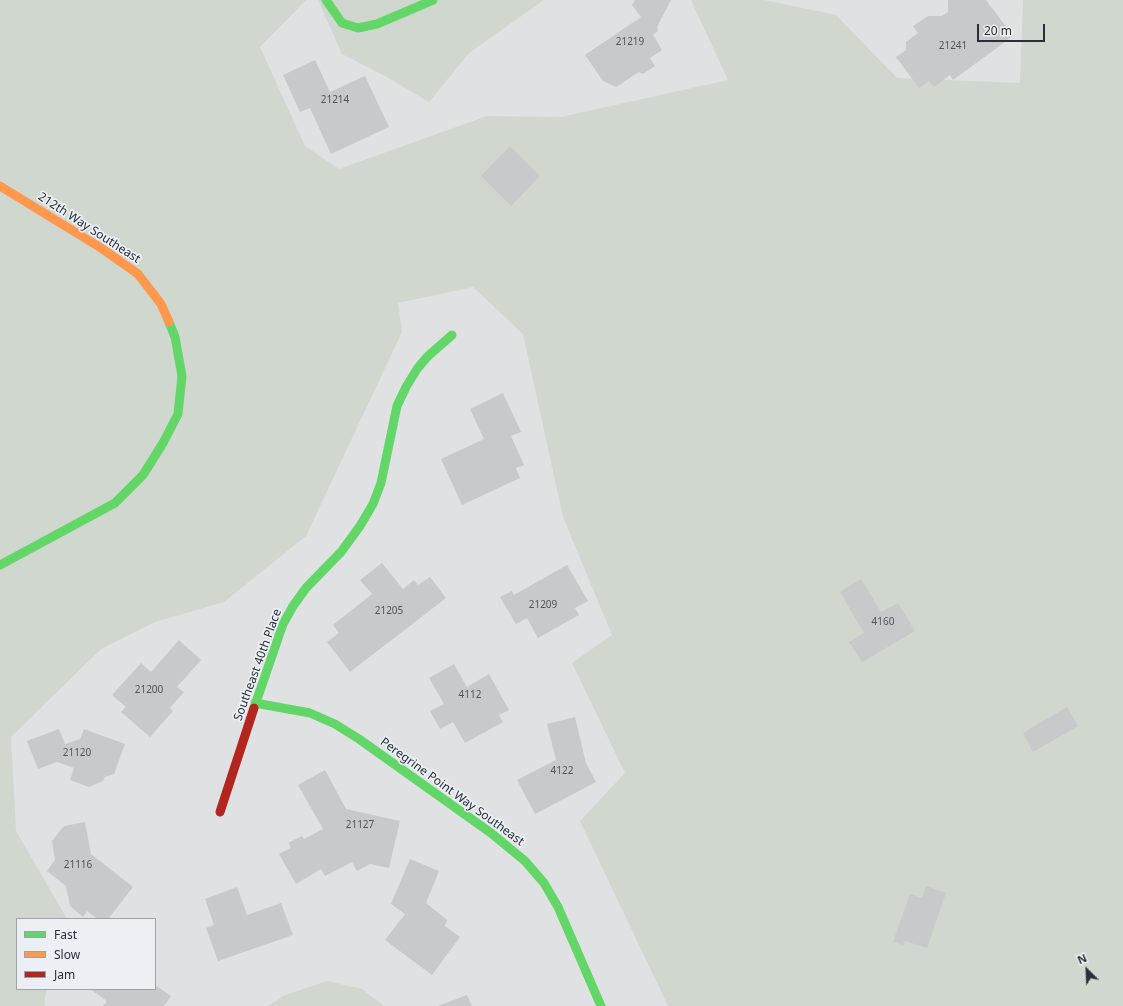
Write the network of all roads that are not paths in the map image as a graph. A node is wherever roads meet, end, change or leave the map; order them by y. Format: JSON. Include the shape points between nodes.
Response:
{"nodes":[{"id":1,"x":326,"y":0,"type":"edge"},
{"id":2,"x":433,"y":0,"type":"edge"},
{"id":3,"x":0,"y":186,"type":"edge"},
{"id":4,"x":452,"y":335,"type":"dead end"},
{"id":5,"x":0,"y":565,"type":"edge"},
{"id":6,"x":256,"y":703,"type":"junction"},
{"id":7,"x":220,"y":812,"type":"dead end"},
{"id":8,"x":601,"y":1006,"type":"edge"}],
"edges":[{"from":1,"to":2,"type":"street","via":[[342,23],[358,28],[377,24]]},
{"from":3,"to":5,"type":"street","name":"212th Way Southeast","via":[[95,243],[138,274],[161,304],[175,337],[182,376],[178,414],[143,475],[115,503]]},
{"from":4,"to":6,"type":"street","name":"Southeast 40th Place","via":[[427,357],[406,388],[397,406],[381,483],[373,504],[341,552],[306,588],[293,606]]},
{"from":6,"to":7,"type":"street","name":"Southeast 40th Place"},
{"from":6,"to":8,"type":"street","name":"Peregrine Point Way Southeast","via":[[310,713],[335,724],[490,833],[525,861],[544,883],[558,907]]}]}
